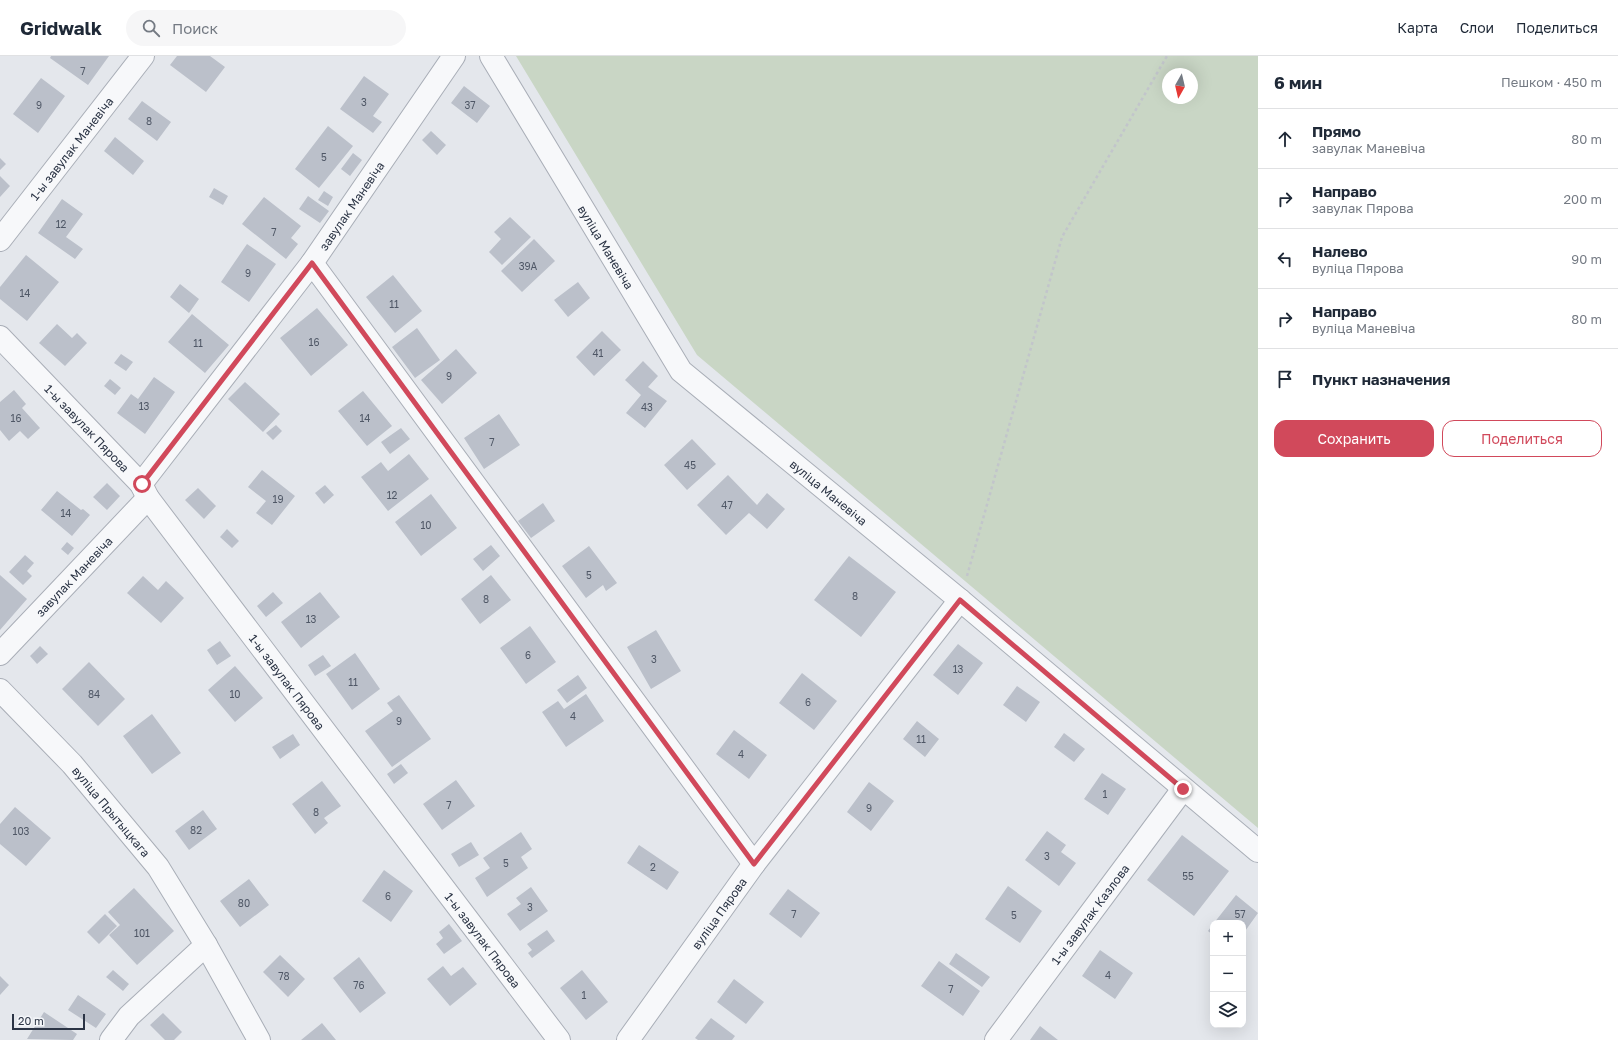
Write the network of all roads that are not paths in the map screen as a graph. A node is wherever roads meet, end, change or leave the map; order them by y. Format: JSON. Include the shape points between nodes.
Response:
{"nodes":[{"id":1,"x":143,"y":56,"type":"edge"},
{"id":2,"x":454,"y":56,"type":"edge"},
{"id":3,"x":491,"y":56,"type":"edge"},
{"id":4,"x":0,"y":240,"type":"edge"},
{"id":5,"x":312,"y":263,"type":"junction"},
{"id":6,"x":0,"y":337,"type":"edge"},
{"id":7,"x":145,"y":491,"type":"junction"},
{"id":8,"x":960,"y":600,"type":"junction"},
{"id":9,"x":0,"y":654,"type":"edge"},
{"id":10,"x":0,"y":690,"type":"edge"},
{"id":11,"x":1183,"y":789,"type":"junction"},
{"id":12,"x":1258,"y":851,"type":"edge"},
{"id":13,"x":754,"y":864,"type":"junction"},
{"id":14,"x":206,"y":945,"type":"junction"},
{"id":15,"x":110,"y":1040,"type":"edge"},
{"id":16,"x":259,"y":1040,"type":"edge"},
{"id":17,"x":559,"y":1040,"type":"edge"},
{"id":18,"x":628,"y":1040,"type":"edge"},
{"id":19,"x":996,"y":1040,"type":"edge"}],
"edges":[{"from":1,"to":4,"type":"street","name":"1-ы завулак Маневіча"},
{"from":2,"to":5,"type":"street","name":"завулак Маневіча"},
{"from":3,"to":8,"type":"street","name":"вуліца Маневіча","via":[[681,371]]},
{"from":5,"to":7,"type":"street","name":"завулак Маневіча"},
{"from":5,"to":13,"type":"street"},
{"from":6,"to":7,"type":"street","name":"1-ы завулак Пярова"},
{"from":7,"to":9,"type":"street","name":"завулак Маневіча"},
{"from":7,"to":17,"type":"street","name":"1-ы завулак Пярова"},
{"from":8,"to":11,"type":"street","name":"вуліца Маневіча"},
{"from":8,"to":13,"type":"street","name":"вуліца Пярова"},
{"from":10,"to":14,"type":"street","name":"вуліца Прытыцкага","via":[[72,764],[158,867]]},
{"from":11,"to":12,"type":"street","name":"вуліца Маневіча"},
{"from":11,"to":19,"type":"street","name":"1-ы завулак Казлова"},
{"from":13,"to":18,"type":"street","name":"вуліца Пярова"},
{"from":14,"to":15,"type":"street","via":[[129,1016]]},
{"from":14,"to":16,"type":"street","name":"вуліца Прытыцкага"}]}
